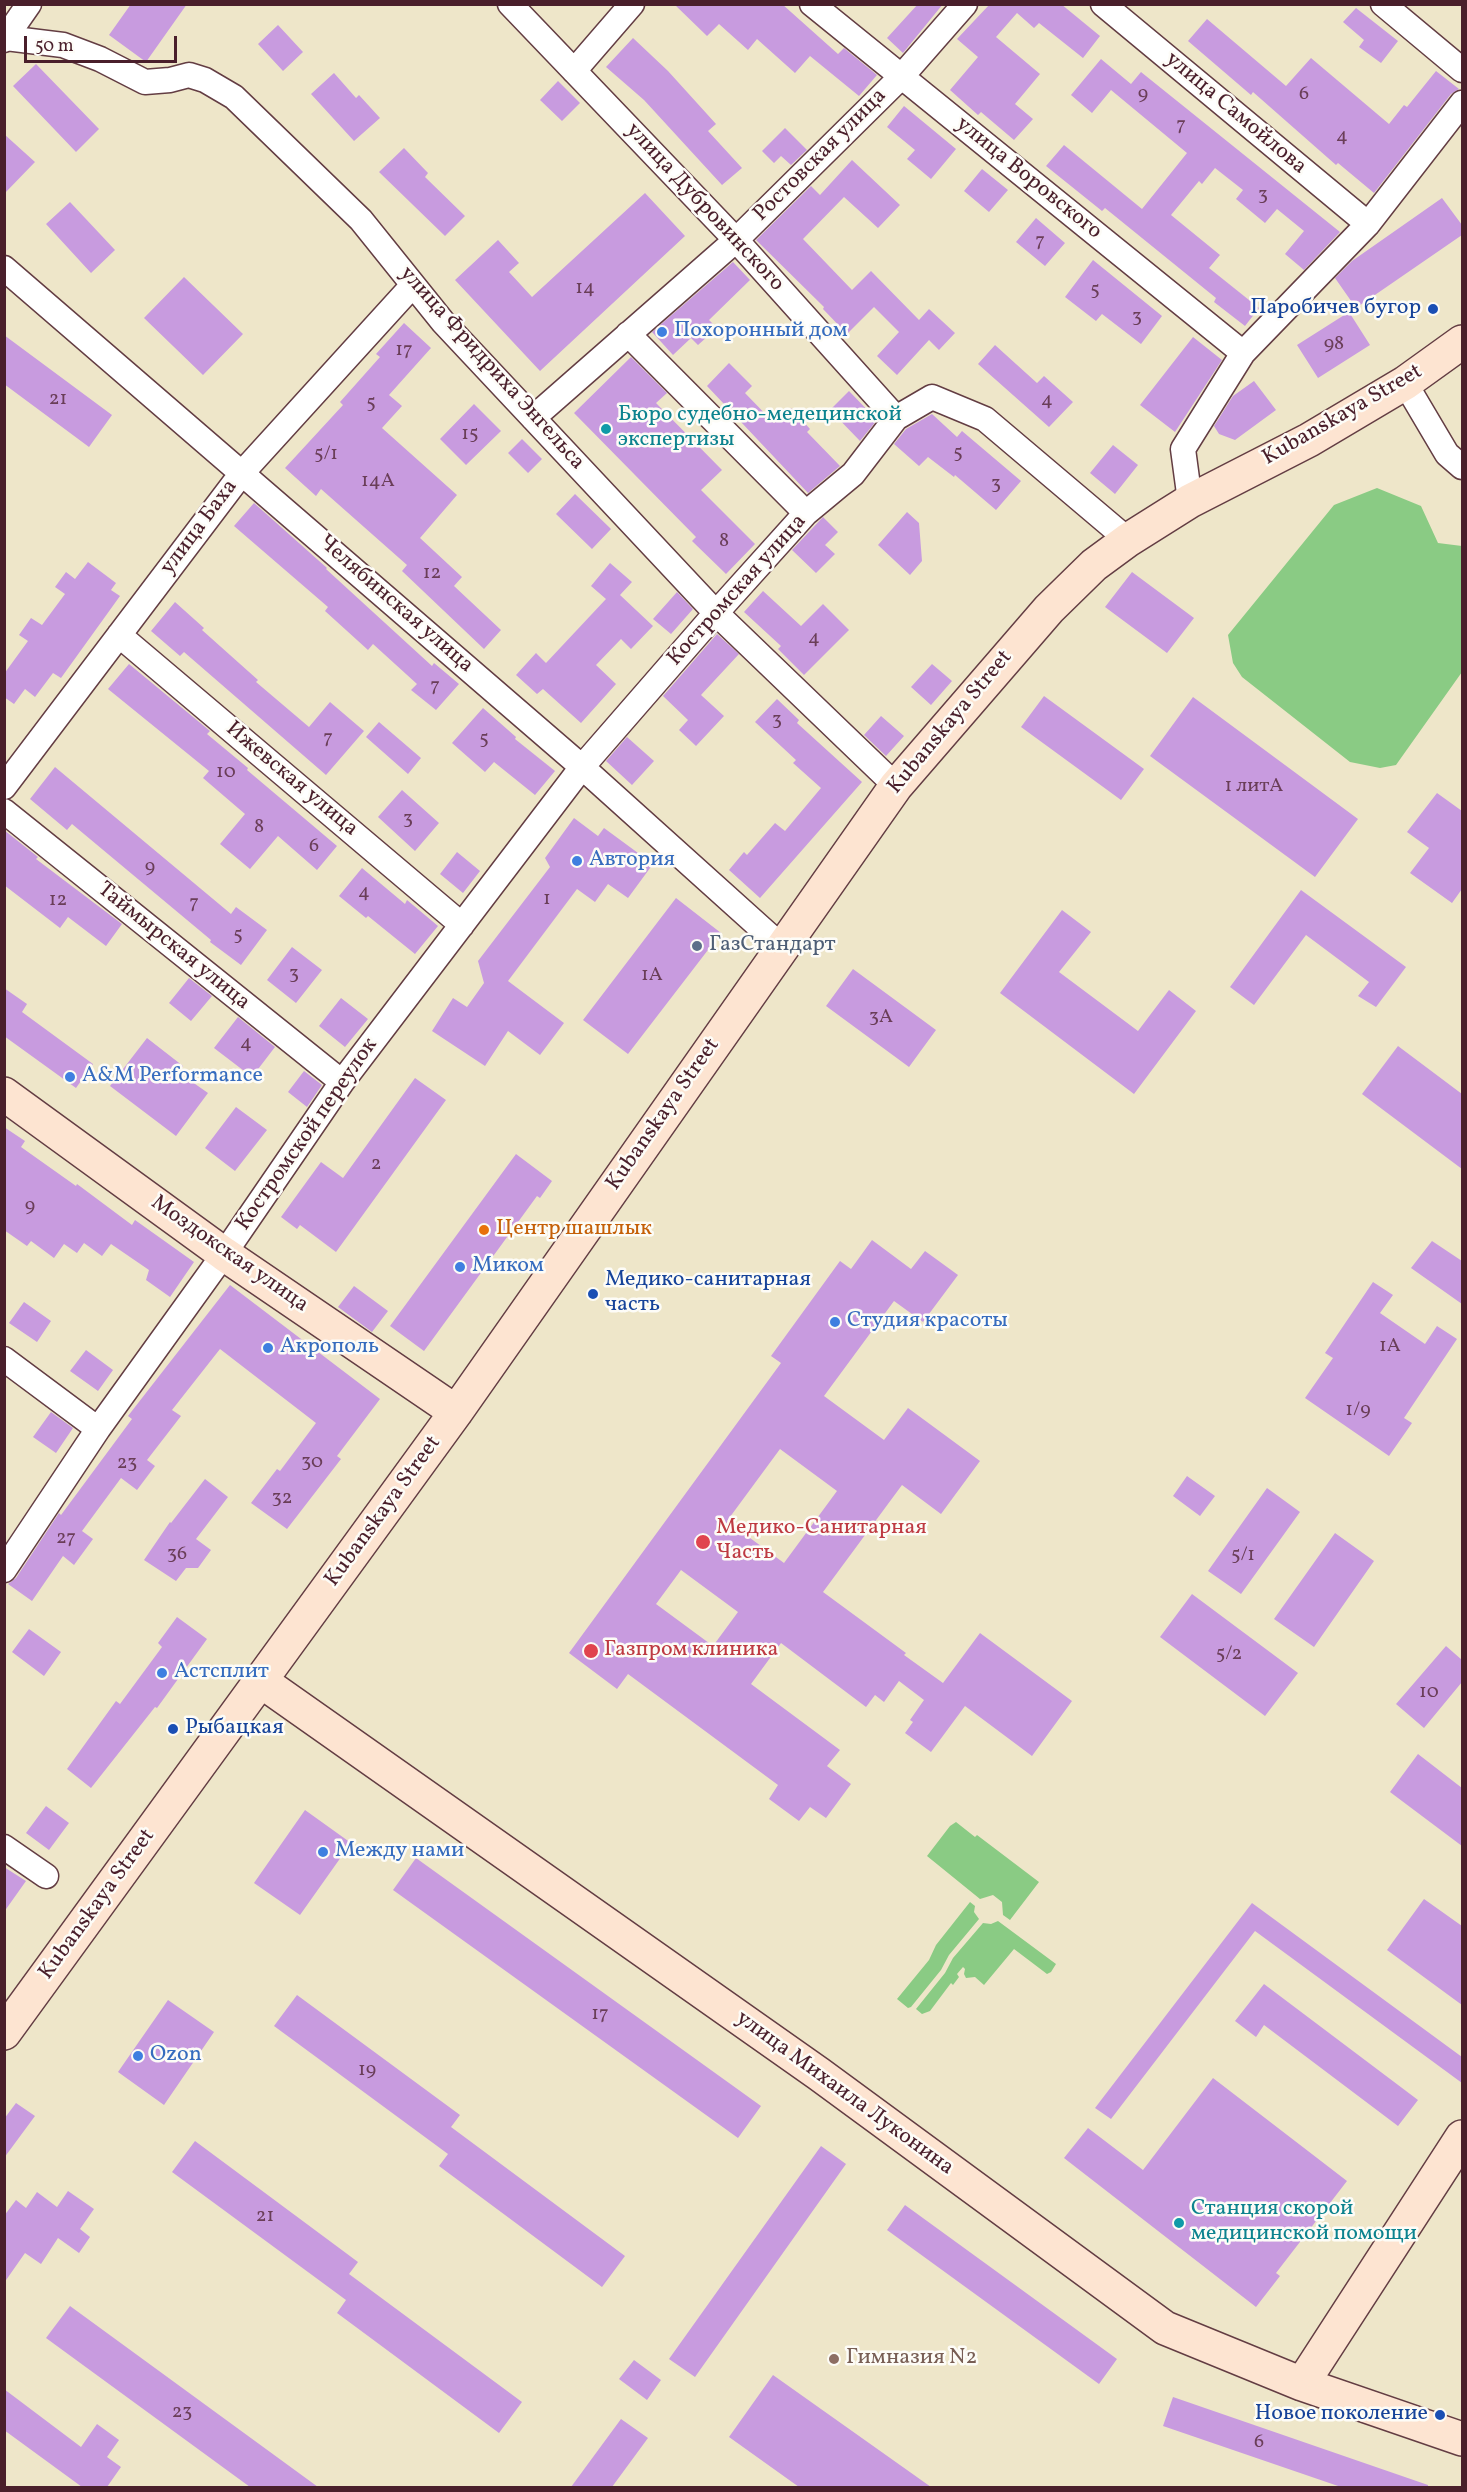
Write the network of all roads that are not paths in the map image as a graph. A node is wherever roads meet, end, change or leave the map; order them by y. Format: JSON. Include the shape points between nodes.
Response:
{"nodes":[{"id":1,"x":29,"y":4,"type":"edge"},
{"id":2,"x":510,"y":4,"type":"edge"},
{"id":3,"x":632,"y":4,"type":"edge"},
{"id":4,"x":812,"y":4,"type":"edge"},
{"id":5,"x":965,"y":4,"type":"edge"},
{"id":6,"x":1103,"y":4,"type":"edge"},
{"id":7,"x":1383,"y":4,"type":"edge"},
{"id":8,"x":5,"y":39,"type":"edge"},
{"id":9,"x":1462,"y":70,"type":"edge"},
{"id":10,"x":574,"y":71,"type":"junction"},
{"id":11,"x":902,"y":77,"type":"junction"},
{"id":12,"x":1462,"y":103,"type":"edge"},
{"id":13,"x":1368,"y":224,"type":"junction"},
{"id":14,"x":736,"y":240,"type":"junction"},
{"id":15,"x":4,"y":268,"type":"edge"},
{"id":16,"x":413,"y":285,"type":"junction"},
{"id":17,"x":628,"y":334,"type":"junction"},
{"id":18,"x":1462,"y":342,"type":"edge"},
{"id":19,"x":1243,"y":353,"type":"junction"},
{"id":20,"x":1405,"y":383,"type":"junction"},
{"id":21,"x":533,"y":418,"type":"junction"},
{"id":22,"x":896,"y":418,"type":"junction"},
{"id":23,"x":1462,"y":467,"type":"edge"},
{"id":24,"x":242,"y":472,"type":"junction"},
{"id":25,"x":1190,"y":501,"type":"junction"},
{"id":26,"x":806,"y":513,"type":"junction"},
{"id":27,"x":1128,"y":540,"type":"junction"},
{"id":28,"x":716,"y":612,"type":"junction"},
{"id":29,"x":119,"y":635,"type":"junction"},
{"id":30,"x":582,"y":767,"type":"junction"},
{"id":31,"x":896,"y":786,"type":"junction"},
{"id":32,"x":4,"y":787,"type":"edge"},
{"id":33,"x":4,"y":812,"type":"edge"},
{"id":34,"x":462,"y":925,"type":"junction"},
{"id":35,"x":782,"y":947,"type":"junction"},
{"id":36,"x":342,"y":1082,"type":"junction"},
{"id":37,"x":4,"y":1094,"type":"edge"},
{"id":38,"x":224,"y":1254,"type":"junction"},
{"id":39,"x":4,"y":1359,"type":"edge"},
{"id":40,"x":456,"y":1412,"type":"junction"},
{"id":41,"x":98,"y":1429,"type":"junction"},
{"id":42,"x":4,"y":1570,"type":"edge"},
{"id":43,"x":261,"y":1681,"type":"junction"},
{"id":44,"x":4,"y":1847,"type":"edge"},
{"id":45,"x":46,"y":1876,"type":"dead end"},
{"id":46,"x":4,"y":2033,"type":"edge"},
{"id":47,"x":1462,"y":2137,"type":"edge"},
{"id":48,"x":1302,"y":2384,"type":"junction"},
{"id":49,"x":1462,"y":2439,"type":"edge"}],
"edges":[{"from":1,"to":8,"type":"street"},
{"from":2,"to":10,"type":"street","name":"улица Дубровинского"},
{"from":3,"to":10,"type":"street"},
{"from":4,"to":11,"type":"street","name":"улица Воровского"},
{"from":5,"to":11,"type":"street","name":"Ростовская улица"},
{"from":6,"to":13,"type":"street","name":"улица Самойлова"},
{"from":7,"to":9,"type":"street"},
{"from":8,"to":16,"type":"street","name":"улица Фридриха Энгельса","via":[[63,45],[145,82],[189,75],[234,97],[361,220]]},
{"from":10,"to":14,"type":"street","name":"улица Дубровинского"},
{"from":11,"to":14,"type":"street","name":"Ростовская улица"},
{"from":11,"to":19,"type":"street","name":"улица Воровского"},
{"from":12,"to":13,"type":"street"},
{"from":13,"to":19,"type":"street"},
{"from":14,"to":17,"type":"street","name":"Ростовская улица"},
{"from":14,"to":22,"type":"street","name":"улица Дубровинского"},
{"from":15,"to":24,"type":"street","name":"Челябинская улица"},
{"from":16,"to":21,"type":"street","name":"улица Фридриха Энгельса"},
{"from":16,"to":24,"type":"street","name":"улица Баха"},
{"from":17,"to":21,"type":"street","name":"Ростовская улица"},
{"from":17,"to":26,"type":"street"},
{"from":18,"to":20,"type":"main road","name":"Kubanskaya Street"},
{"from":19,"to":25,"type":"street","via":[[1183,449]]},
{"from":20,"to":23,"type":"street","via":[[1447,454]]},
{"from":20,"to":25,"type":"main road","name":"Kubanskaya Street","via":[[1309,440]]},
{"from":21,"to":28,"type":"street","name":"улица Фридриха Энгельса"},
{"from":22,"to":26,"type":"street","name":"Костромская улица","via":[[853,474]]},
{"from":22,"to":27,"type":"street","via":[[932,397],[986,419]]},
{"from":24,"to":29,"type":"street","name":"улица Баха"},
{"from":24,"to":30,"type":"street","name":"Челябинская улица"},
{"from":25,"to":27,"type":"main road","name":"Kubanskaya Street"},
{"from":26,"to":28,"type":"street","name":"Костромская улица"},
{"from":27,"to":31,"type":"main road","name":"Kubanskaya Street","via":[[1094,565],[1049,609]]},
{"from":28,"to":30,"type":"street","name":"Костромская улица"},
{"from":28,"to":31,"type":"street","name":"улица Фридриха Энгельса"},
{"from":29,"to":32,"type":"street","name":"улица Баха"},
{"from":29,"to":34,"type":"street","name":"Ижевская улица"},
{"from":30,"to":34,"type":"street","name":"Костромской переулок"},
{"from":30,"to":35,"type":"street","name":"Челябинская улица"},
{"from":31,"to":35,"type":"main road","name":"Kubanskaya Street"},
{"from":33,"to":36,"type":"street","name":"Таймырская улица"},
{"from":34,"to":36,"type":"street","name":"Костромской переулок"},
{"from":35,"to":40,"type":"main road","name":"Kubanskaya Street"},
{"from":36,"to":38,"type":"street","name":"Костромской переулок"},
{"from":37,"to":38,"type":"main road","name":"Моздокская улица"},
{"from":38,"to":40,"type":"main road","name":"Моздокская улица"},
{"from":38,"to":41,"type":"street","name":"Костромской переулок"},
{"from":39,"to":41,"type":"street"},
{"from":40,"to":43,"type":"main road","name":"Kubanskaya Street"},
{"from":41,"to":42,"type":"street","name":"Костромской переулок"},
{"from":43,"to":46,"type":"main road","name":"Kubanskaya Street"},
{"from":43,"to":48,"type":"main road","name":"улица Михаила Луконина","via":[[810,2068],[1165,2328]]},
{"from":44,"to":45,"type":"street"},
{"from":47,"to":48,"type":"main road"},
{"from":48,"to":49,"type":"main road","name":"улица Михаила Луконина"}]}
